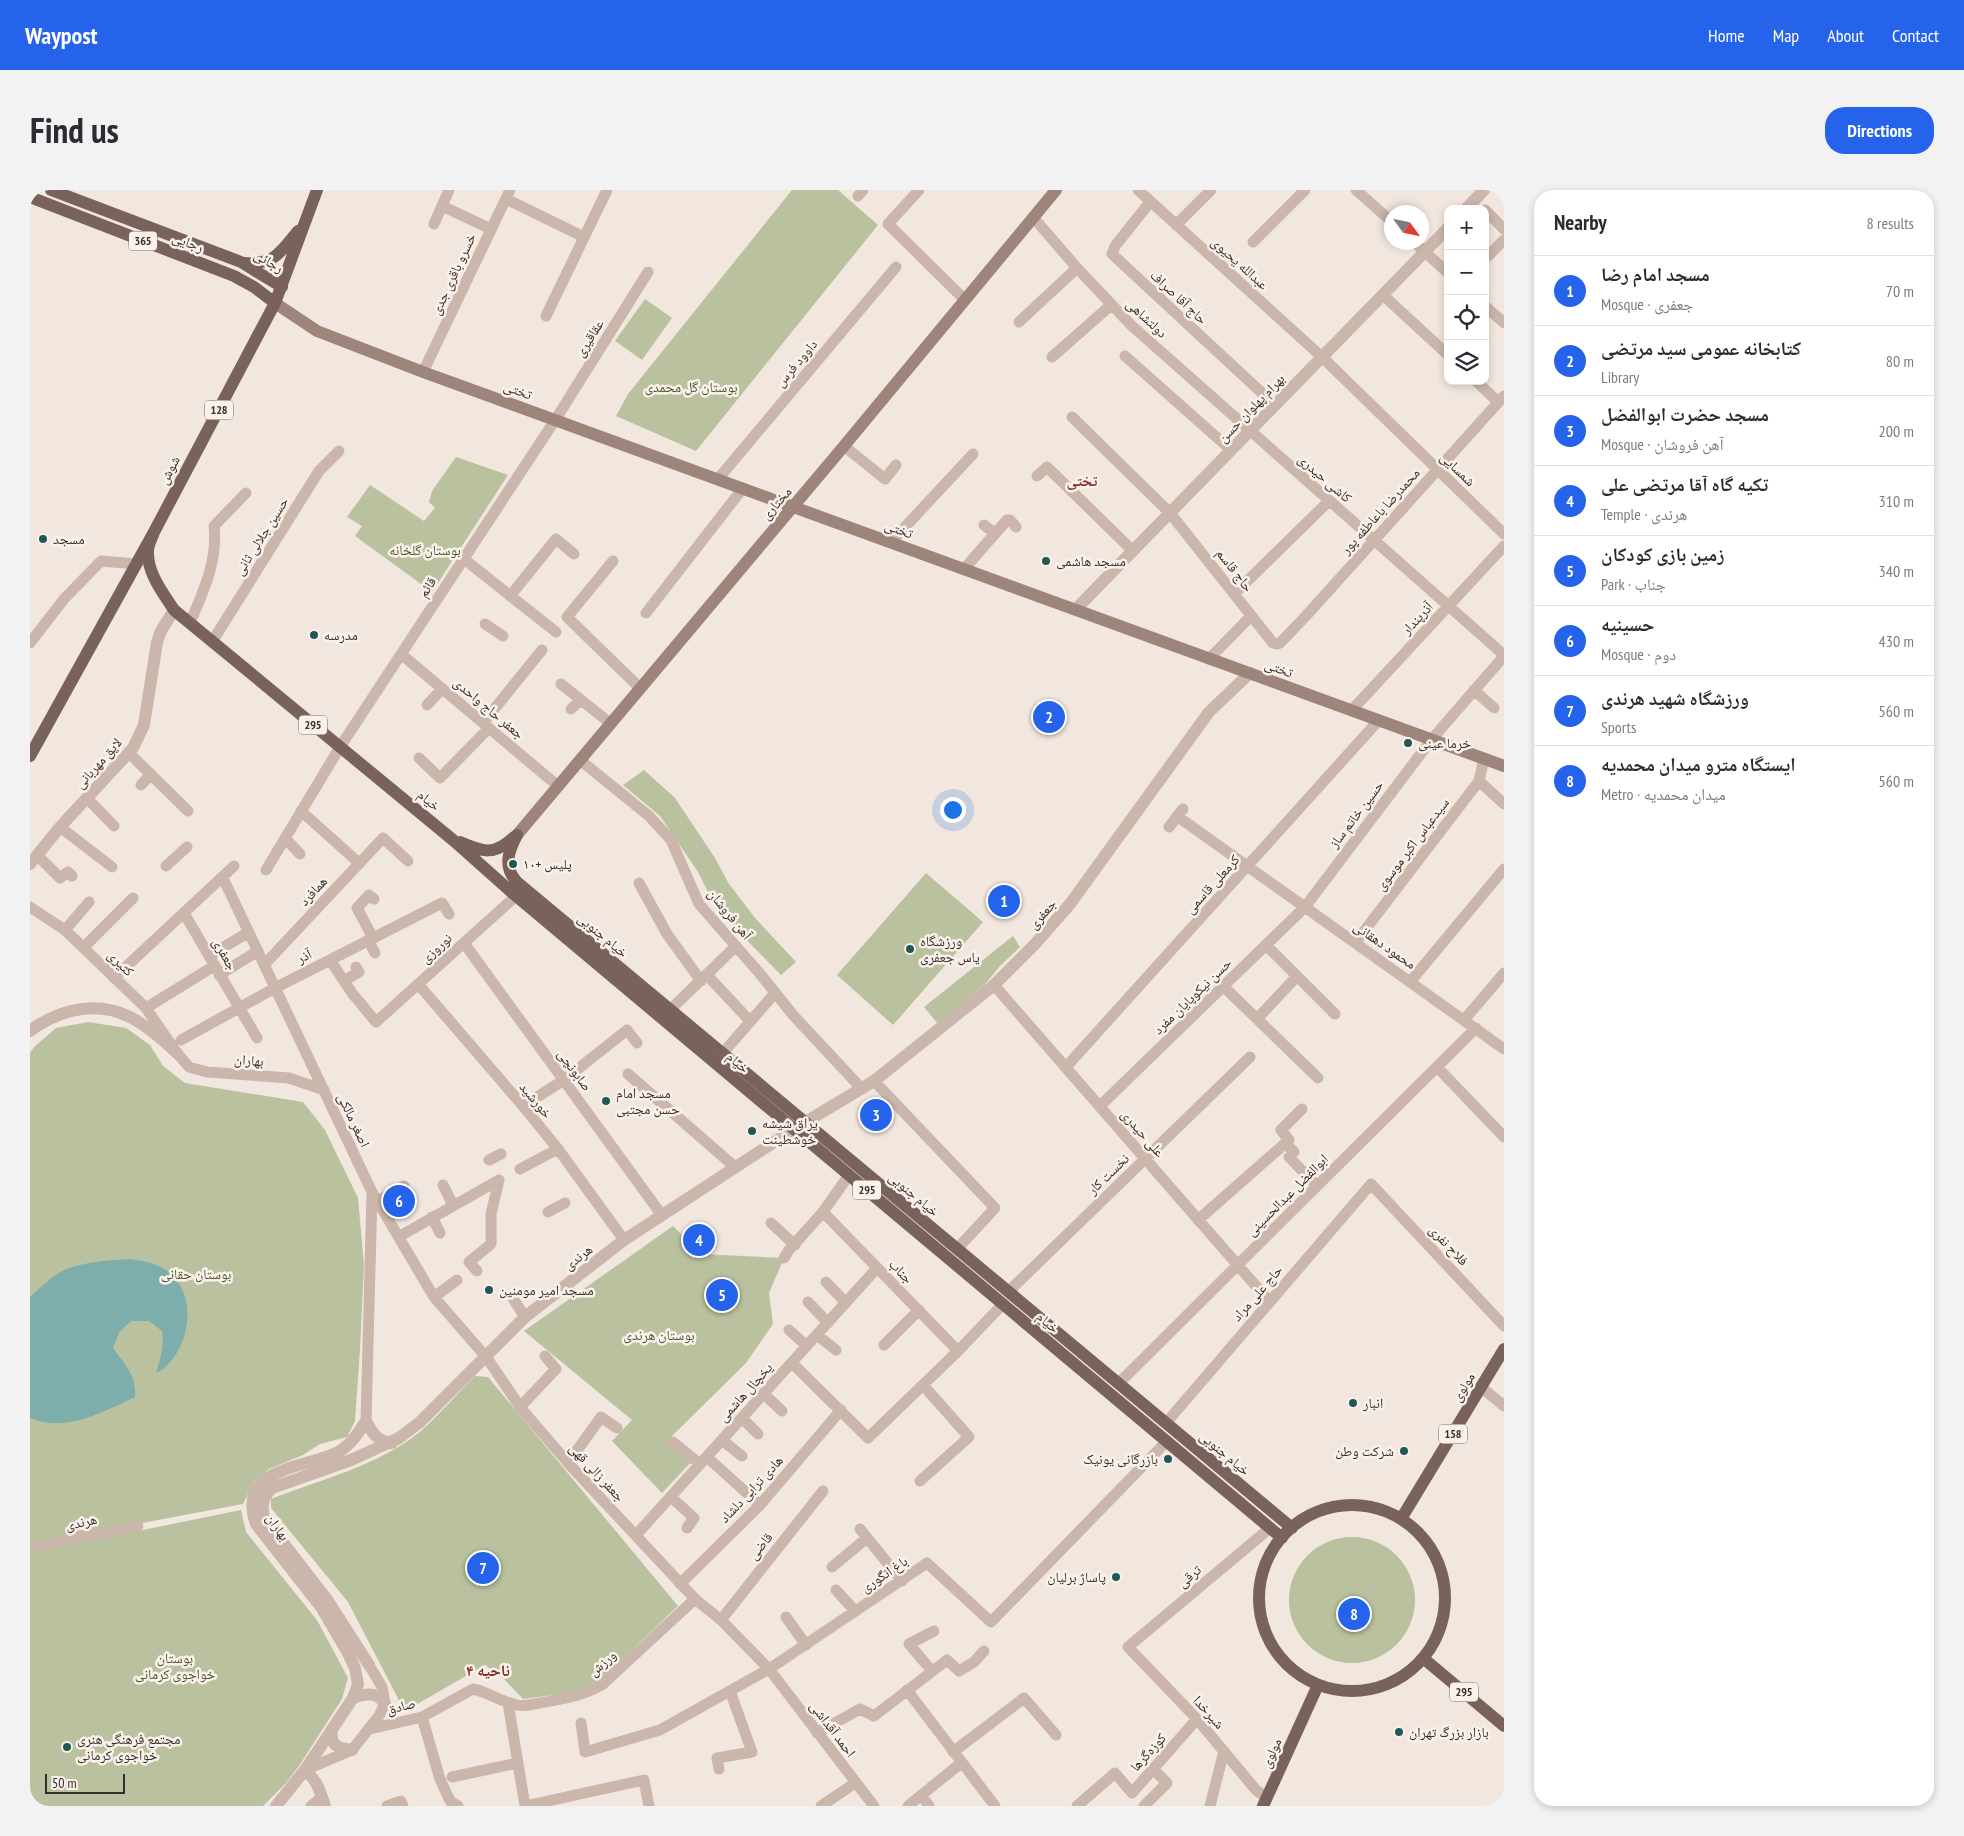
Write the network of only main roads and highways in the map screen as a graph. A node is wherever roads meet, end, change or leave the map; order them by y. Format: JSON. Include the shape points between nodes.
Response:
{"nodes":[{"id":1,"x":51,"y":190,"type":"edge"},
{"id":2,"x":317,"y":190,"type":"edge"},
{"id":3,"x":1056,"y":190,"type":"edge"},
{"id":4,"x":30,"y":197,"type":"edge"},
{"id":5,"x":304,"y":224,"type":"junction"},
{"id":6,"x":240,"y":262,"type":"junction"},
{"id":7,"x":260,"y":273,"type":"junction"},
{"id":8,"x":254,"y":287,"type":"junction"},
{"id":9,"x":282,"y":287,"type":"junction"},
{"id":10,"x":275,"y":303,"type":"junction"},
{"id":11,"x":794,"y":504,"type":"junction"},
{"id":12,"x":154,"y":532,"type":"junction"},
{"id":13,"x":30,"y":756,"type":"edge"},
{"id":14,"x":1504,"y":766,"type":"edge"},
{"id":15,"x":517,"y":835,"type":"junction"},
{"id":16,"x":453,"y":840,"type":"junction"},
{"id":17,"x":1504,"y":1349,"type":"edge"},
{"id":18,"x":1401,"y":1519,"type":"junction"},
{"id":19,"x":1292,"y":1528,"type":"junction"},
{"id":20,"x":1282,"y":1538,"type":"junction"},
{"id":21,"x":1423,"y":1658,"type":"junction"},
{"id":22,"x":1318,"y":1685,"type":"junction"},
{"id":23,"x":1504,"y":1726,"type":"edge"},
{"id":24,"x":1265,"y":1802,"type":"edge"}],
"edges":[{"from":1,"to":6,"type":"main road","name":"رجایی","number":"365"},
{"from":2,"to":5,"type":"main road","name":"شوش","number":"128"},
{"from":3,"to":11,"type":"main road","name":"مختاری"},
{"from":4,"to":8,"type":"main road","name":"رجایی","number":"365","via":[[234,276]]},
{"from":5,"to":6,"type":"main road","number":"365","via":[[282,252],[269,261],[258,264]]},
{"from":5,"to":9,"type":"main road","name":"شوش","number":"128"},
{"from":6,"to":7,"type":"main road","name":"رجائی","number":"365"},
{"from":7,"to":8,"type":"main road","via":[[262,283]]},
{"from":7,"to":9,"type":"main road","name":"رجائی","number":"365"},
{"from":8,"to":10,"type":"main road","name":"رجایی","number":"365"},
{"from":9,"to":10,"type":"main road","name":"شوش","number":"128"},
{"from":10,"to":11,"type":"main road","name":"تختی","via":[[317,331],[742,488]]},
{"from":10,"to":12,"type":"main road","name":"شوش","number":"128"},
{"from":11,"to":14,"type":"main road","name":"تختی"},
{"from":11,"to":15,"type":"main road","name":"مختاری"},
{"from":12,"to":13,"type":"main road","name":"شوش","number":"128"},
{"from":12,"to":16,"type":"main road","name":"خیام","number":"295","via":[[148,550],[149,562],[174,610]]},
{"from":15,"to":16,"type":"main road","number":"295","via":[[503,847],[492,851]]},
{"from":15,"to":19,"type":"main road","name":"خیام جنوبی","number":"295","via":[[511,847],[508,867],[517,882]]},
{"from":16,"to":20,"type":"main road","name":"خیام","number":"295"},
{"from":17,"to":18,"type":"main road","name":"مولوی","number":"158"},
{"from":18,"to":19,"type":"main road","via":[[1376,1508],[1340,1506],[1322,1510]]},
{"from":18,"to":21,"type":"main road","via":[[1431,1548],[1445,1587],[1445,1608],[1440,1628]]},
{"from":19,"to":20,"type":"main road"},
{"from":20,"to":22,"type":"main road","via":[[1268,1559],[1261,1579],[1259,1601],[1265,1630],[1279,1657],[1291,1669]]},
{"from":21,"to":22,"type":"main road","via":[[1406,1674],[1386,1685],[1363,1691],[1340,1691]]},
{"from":21,"to":23,"type":"main road","number":"295"},
{"from":22,"to":24,"type":"main road","name":"مولوی"}]}
